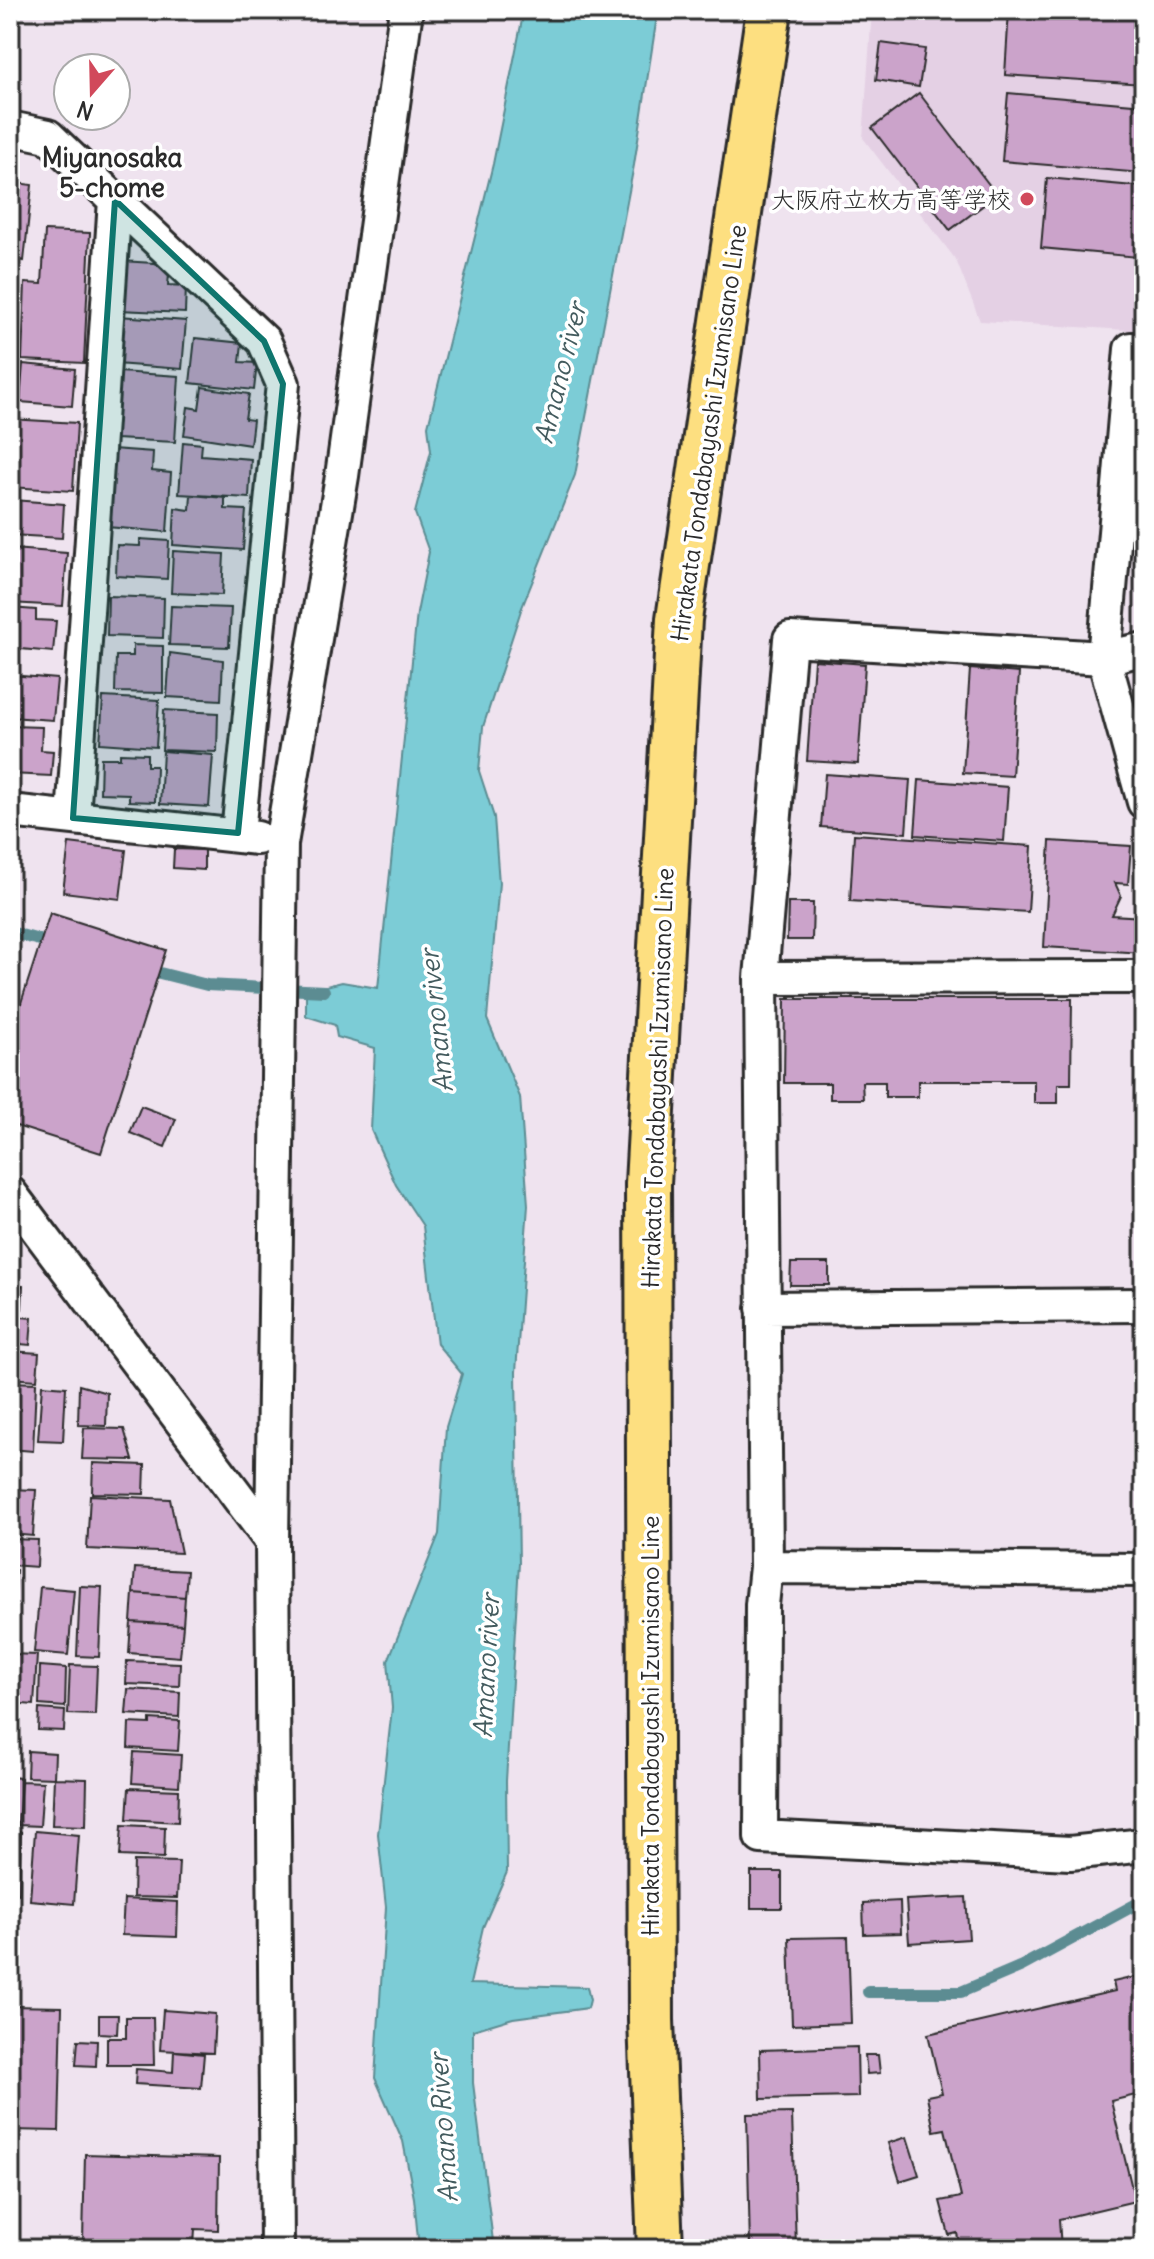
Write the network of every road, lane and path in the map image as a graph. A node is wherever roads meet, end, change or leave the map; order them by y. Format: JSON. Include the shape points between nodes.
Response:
{"nodes":[{"id":1,"x":406,"y":10,"type":"edge"},
{"id":2,"x":769,"y":10,"type":"edge"},
{"id":3,"x":10,"y":128,"type":"edge"},
{"id":4,"x":115,"y":200,"type":"junction"},
{"id":5,"x":1144,"y":350,"type":"edge"},
{"id":6,"x":1144,"y":649,"type":"edge"},
{"id":7,"x":1104,"y":658,"type":"junction"},
{"id":8,"x":1144,"y":802,"type":"edge"},
{"id":9,"x":10,"y":811,"type":"edge"},
{"id":10,"x":73,"y":818,"type":"junction"},
{"id":11,"x":238,"y":833,"type":"junction"},
{"id":12,"x":281,"y":844,"type":"junction"},
{"id":13,"x":1144,"y":977,"type":"edge"},
{"id":14,"x":761,"y":978,"type":"junction"},
{"id":15,"x":10,"y":1193,"type":"edge"},
{"id":16,"x":1144,"y":1305,"type":"edge"},
{"id":17,"x":763,"y":1308,"type":"junction"},
{"id":18,"x":272,"y":1542,"type":"junction"},
{"id":19,"x":766,"y":1567,"type":"junction"},
{"id":20,"x":1144,"y":1570,"type":"edge"},
{"id":21,"x":1144,"y":1845,"type":"edge"},
{"id":22,"x":277,"y":2249,"type":"edge"},
{"id":23,"x":660,"y":2249,"type":"edge"}],
"edges":[{"from":1,"to":12,"type":"street","via":[[342,476]]},
{"from":2,"to":23,"type":"main road","name":"Hirakata Tondabayashi Izumisano Line","via":[[679,619],[648,1184],[651,2020]]},
{"from":3,"to":4,"type":"street","via":[[48,136]]},
{"from":4,"to":10,"type":"street"},
{"from":4,"to":11,"type":"street","via":[[264,341],[283,384]]},
{"from":5,"to":7,"type":"street","via":[[1131,349]]},
{"from":6,"to":7,"type":"street"},
{"from":7,"to":8,"type":"street"},
{"from":7,"to":14,"type":"street","via":[[790,639]]},
{"from":9,"to":10,"type":"street"},
{"from":10,"to":11,"type":"street"},
{"from":11,"to":12,"type":"street"},
{"from":12,"to":18,"type":"street"},
{"from":13,"to":14,"type":"street"},
{"from":14,"to":17,"type":"street"},
{"from":15,"to":18,"type":"street"},
{"from":16,"to":17,"type":"street"},
{"from":17,"to":19,"type":"street"},
{"from":18,"to":22,"type":"street"},
{"from":19,"to":20,"type":"street"},
{"from":19,"to":21,"type":"street","via":[[761,1837],[1070,1853]]}]}
